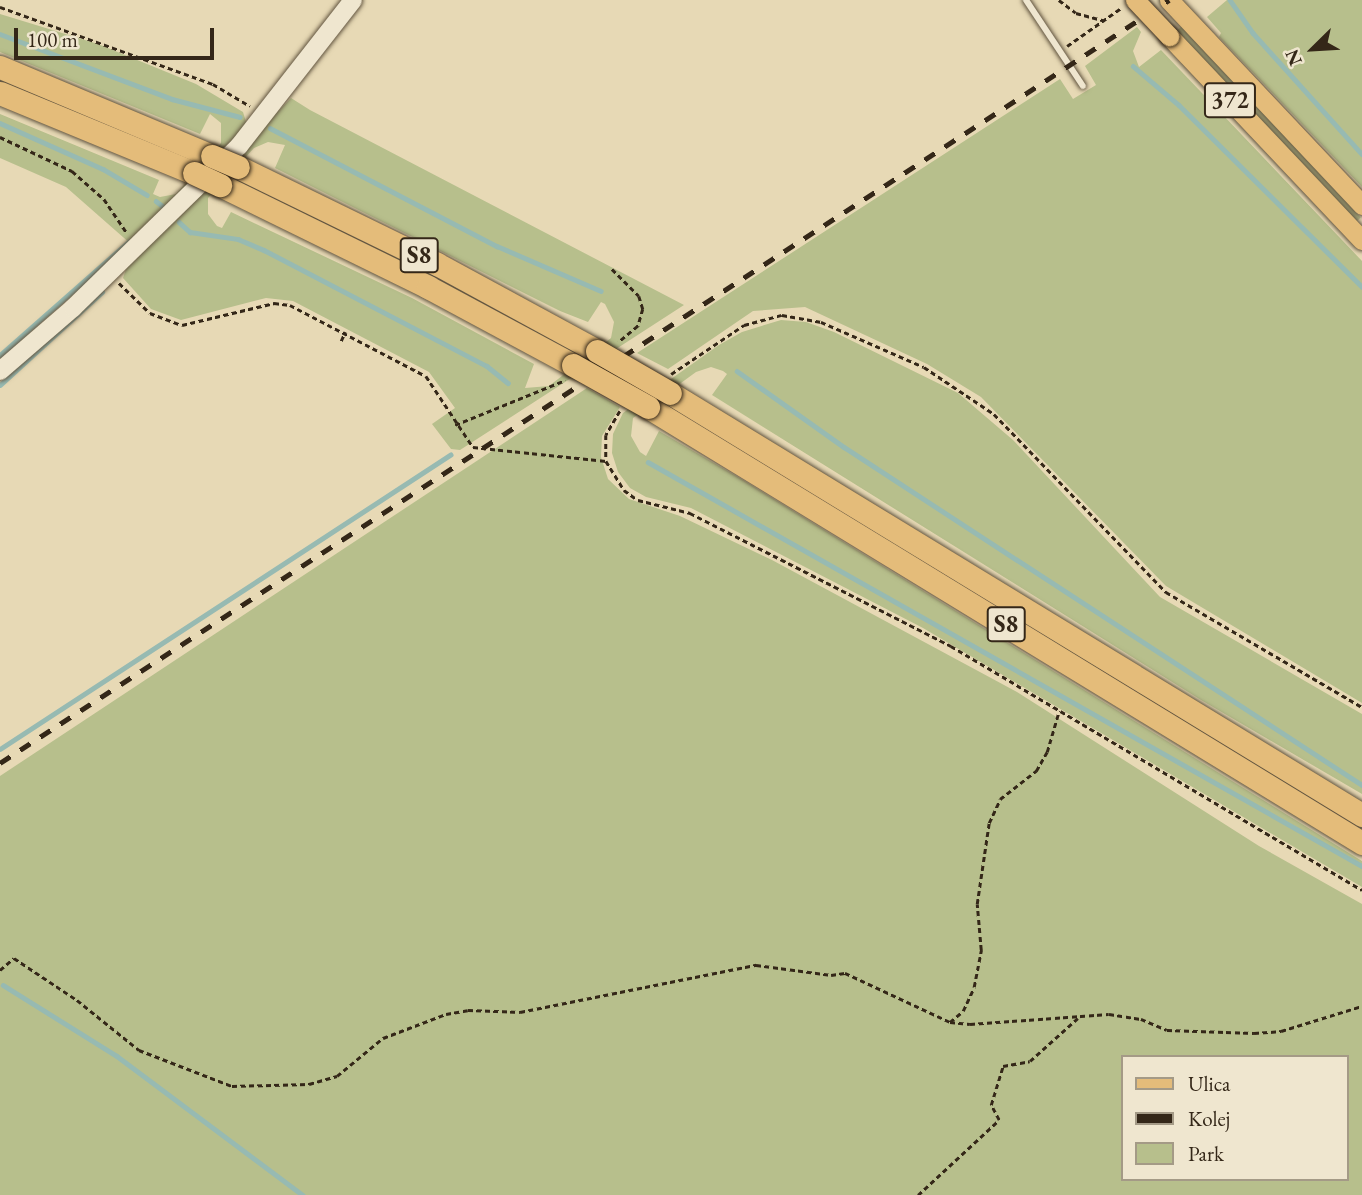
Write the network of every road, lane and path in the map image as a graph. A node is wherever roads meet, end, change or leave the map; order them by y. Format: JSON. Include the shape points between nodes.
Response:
{"nodes":[{"id":1,"x":353,"y":0,"type":"edge"},
{"id":2,"x":1026,"y":0,"type":"edge"},
{"id":3,"x":1059,"y":0,"type":"edge"},
{"id":4,"x":1169,"y":0,"type":"edge"},
{"id":5,"x":1129,"y":3,"type":"edge"},
{"id":6,"x":0,"y":7,"type":"edge"},
{"id":7,"x":1103,"y":20,"type":"junction"},
{"id":8,"x":1061,"y":50,"type":"junction"},
{"id":9,"x":0,"y":67,"type":"edge"},
{"id":10,"x":1083,"y":86,"type":"dead end"},
{"id":11,"x":0,"y":93,"type":"edge"},
{"id":12,"x":265,"y":115,"type":"junction"},
{"id":13,"x":0,"y":137,"type":"edge"},
{"id":14,"x":1362,"y":205,"type":"edge"},
{"id":15,"x":1362,"y":240,"type":"edge"},
{"id":16,"x":137,"y":247,"type":"junction"},
{"id":17,"x":109,"y":274,"type":"junction"},
{"id":18,"x":345,"y":332,"type":"junction"},
{"id":19,"x":341,"y":341,"type":"dead end"},
{"id":20,"x":0,"y":370,"type":"edge"},
{"id":21,"x":606,"y":461,"type":"dead end"},
{"id":22,"x":1059,"y":710,"type":"dead end"},
{"id":23,"x":1362,"y":815,"type":"edge"},
{"id":24,"x":1362,"y":843,"type":"edge"},
{"id":25,"x":0,"y":970,"type":"edge"},
{"id":26,"x":1362,"y":1006,"type":"edge"},
{"id":27,"x":1078,"y":1018,"type":"junction"},
{"id":28,"x":950,"y":1022,"type":"junction"},
{"id":29,"x":918,"y":1195,"type":"edge"}],
"edges":[{"from":1,"to":12,"type":"street"},
{"from":2,"to":8,"type":"lane"},
{"from":3,"to":7,"type":"path","via":[[1076,13]]},
{"from":4,"to":14,"type":"main road","number":"372"},
{"from":5,"to":7,"type":"path"},
{"from":5,"to":15,"type":"main road","number":"372","bridge":true,"via":[[1170,36]]},
{"from":6,"to":12,"type":"path","via":[[213,84]]},
{"from":7,"to":8,"type":"path"},
{"from":8,"to":10,"type":"lane"},
{"from":9,"to":23,"type":"highway","number":"S8","bridge":true,"via":[[238,167],[437,264],[597,351]]},
{"from":11,"to":24,"type":"highway","number":"S8","bridge":true,"via":[[220,185],[428,287],[573,365]]},
{"from":12,"to":16,"type":"street"},
{"from":13,"to":16,"type":"path","via":[[72,171],[104,199]]},
{"from":16,"to":17,"type":"street"},
{"from":17,"to":18,"type":"path","via":[[150,313],[182,325],[274,303],[304,311]]},
{"from":17,"to":20,"type":"street"},
{"from":18,"to":19,"type":"path"},
{"from":18,"to":21,"type":"path","via":[[426,376],[473,447]]},
{"from":22,"to":28,"type":"path","via":[[1047,752],[1036,771],[1000,799],[989,823],[977,904],[981,950],[974,986],[963,1011]]},
{"from":25,"to":28,"type":"path","via":[[14,958],[139,1050],[232,1086],[309,1084],[337,1076],[383,1038],[446,1014],[520,1012],[756,965],[831,975],[845,972]]},
{"from":26,"to":27,"type":"path","via":[[1280,1031],[1254,1033],[1167,1030],[1141,1018],[1109,1014]]},
{"from":27,"to":28,"type":"path","via":[[1047,1015]]},
{"from":27,"to":29,"type":"path","via":[[1030,1061],[1003,1066],[991,1105],[999,1120]]}]}
